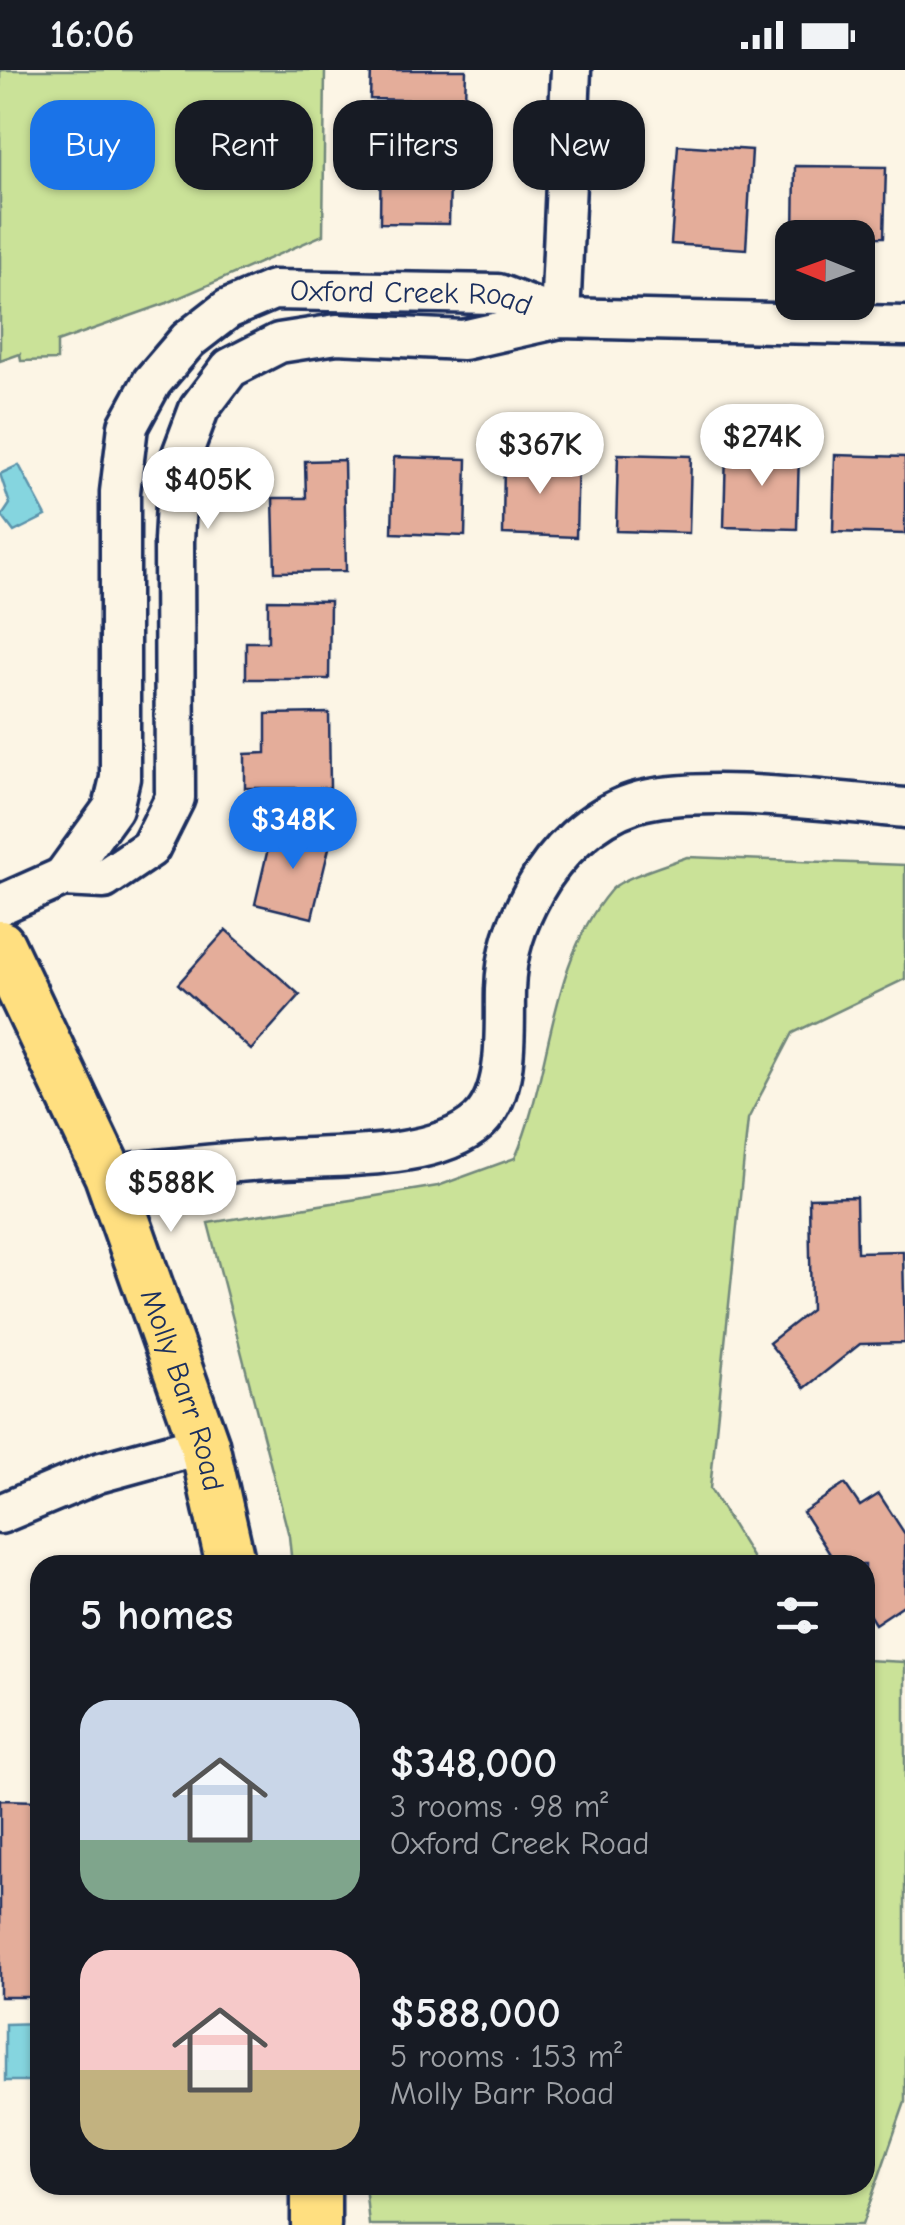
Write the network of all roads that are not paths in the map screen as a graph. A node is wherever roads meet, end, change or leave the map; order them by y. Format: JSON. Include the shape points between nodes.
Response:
{"nodes":[{"id":1,"x":571,"y":70,"type":"edge"},
{"id":2,"x":560,"y":318,"type":"junction"},
{"id":3,"x":905,"y":326,"type":"edge"},
{"id":4,"x":124,"y":454,"type":"junction"},
{"id":5,"x":180,"y":460,"type":"junction"},
{"id":6,"x":905,"y":808,"type":"edge"},
{"id":7,"x":64,"y":878,"type":"junction"},
{"id":8,"x":0,"y":905,"type":"edge"},
{"id":9,"x":0,"y":945,"type":"edge"},
{"id":10,"x":108,"y":1175,"type":"junction"},
{"id":11,"x":204,"y":1444,"type":"junction"},
{"id":12,"x":0,"y":1514,"type":"edge"},
{"id":13,"x":229,"y":1555,"type":"edge"},
{"id":14,"x":316,"y":2195,"type":"edge"},
{"id":15,"x":316,"y":2225,"type":"edge"}],
"edges":[{"from":1,"to":2,"type":"street","name":"Oxford Creek Road"},
{"from":2,"to":3,"type":"street","name":"Oxford Creek Road"},
{"from":2,"to":4,"type":"street","name":"Oxford Creek Road","via":[[498,294],[273,290],[228,309],[188,340],[152,382],[128,426]]},
{"from":2,"to":5,"type":"street","name":"Oxford Creek Road","via":[[463,340],[337,334],[280,342],[230,368],[199,409]]},
{"from":4,"to":5,"type":"street"},
{"from":4,"to":7,"type":"street","name":"Oxford Creek Road","via":[[120,778],[113,808]]},
{"from":5,"to":7,"type":"street","name":"Oxford Creek Road","via":[[175,798],[150,848],[104,879]]},
{"from":6,"to":10,"type":"street","via":[[708,796],[634,803],[589,826],[548,865],[512,930],[504,1049],[495,1093],[479,1121],[381,1157],[269,1159]]},
{"from":7,"to":8,"type":"street","name":"Oxford Creek Road"},
{"from":9,"to":10,"type":"main road","name":"Molly Barr Road"},
{"from":10,"to":11,"type":"main road","name":"Molly Barr Road"},
{"from":11,"to":12,"type":"street","via":[[98,1473]]},
{"from":11,"to":13,"type":"main road","name":"Molly Barr Road"},
{"from":14,"to":15,"type":"main road"}]}
